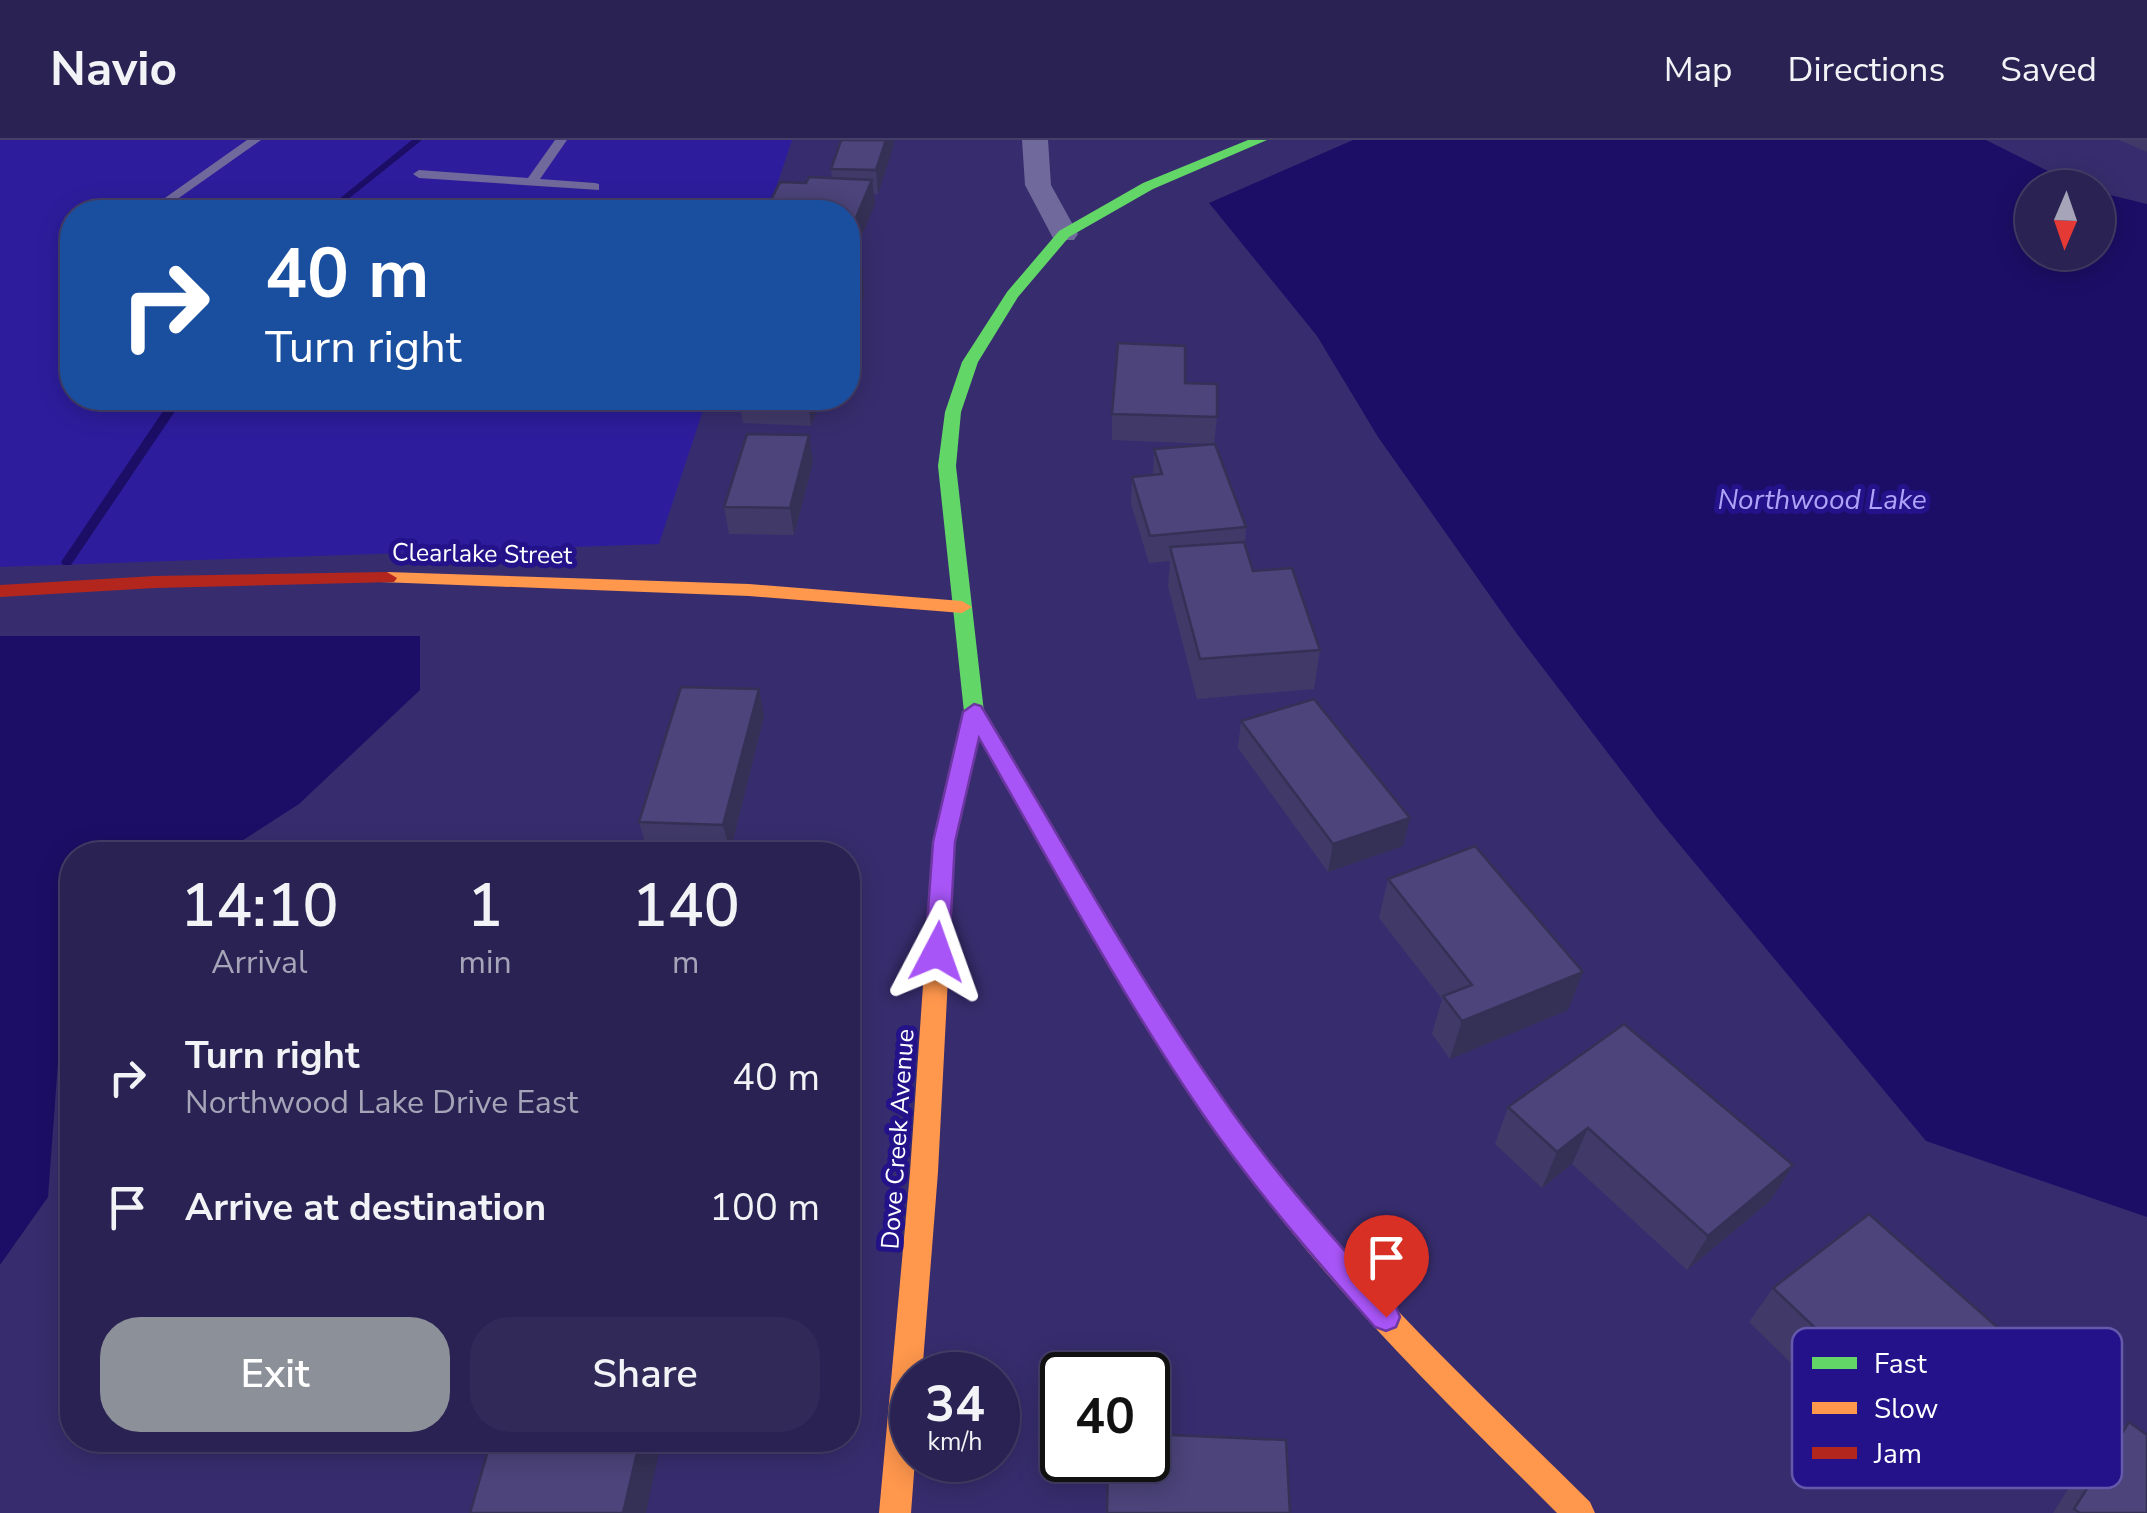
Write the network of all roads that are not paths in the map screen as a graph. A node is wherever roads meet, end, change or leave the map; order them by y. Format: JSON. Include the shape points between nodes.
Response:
{"nodes":[{"id":1,"x":256,"y":140,"type":"edge"},
{"id":2,"x":561,"y":140,"type":"edge"},
{"id":3,"x":1034,"y":140,"type":"edge"},
{"id":4,"x":1260,"y":140,"type":"edge"},
{"id":5,"x":418,"y":174,"type":"dead end"},
{"id":6,"x":532,"y":182,"type":"junction"},
{"id":7,"x":595,"y":187,"type":"dead end"},
{"id":8,"x":168,"y":200,"type":"edge"},
{"id":9,"x":1064,"y":234,"type":"junction"},
{"id":10,"x":0,"y":591,"type":"edge"},
{"id":11,"x":962,"y":607,"type":"junction"},
{"id":12,"x":974,"y":712,"type":"junction"},
{"id":13,"x":896,"y":1513,"type":"edge"},
{"id":14,"x":1579,"y":1513,"type":"edge"}],
"edges":[{"from":1,"to":8,"type":"lane"},
{"from":2,"to":6,"type":"lane"},
{"from":3,"to":9,"type":"street","via":[[1038,185]]},
{"from":4,"to":9,"type":"street","via":[[1148,186]]},
{"from":5,"to":6,"type":"lane"},
{"from":6,"to":7,"type":"lane"},
{"from":9,"to":11,"type":"street","via":[[982,340],[953,412],[947,466]]},
{"from":10,"to":11,"type":"street","name":"Clearlake Street","via":[[451,577]]},
{"from":11,"to":12,"type":"street"},
{"from":12,"to":13,"type":"street","name":"Dove Creek Avenue","via":[[944,842]]},
{"from":12,"to":14,"type":"street","via":[[1114,952],[1223,1120],[1300,1221],[1408,1341]]}]}
